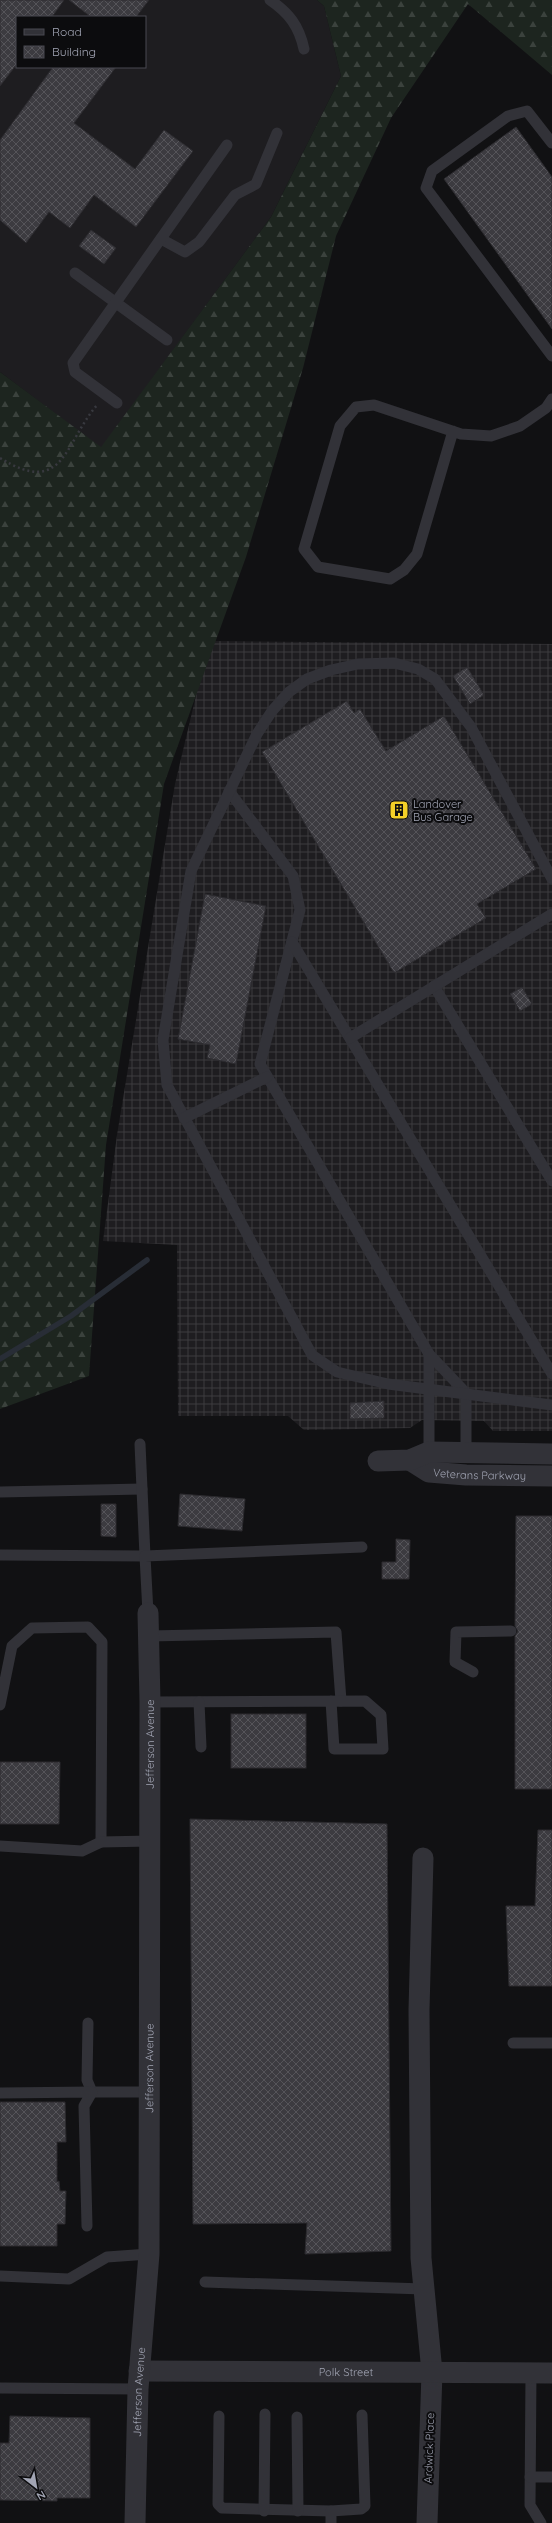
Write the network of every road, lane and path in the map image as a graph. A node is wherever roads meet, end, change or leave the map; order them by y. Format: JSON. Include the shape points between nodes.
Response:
{"nodes":[{"id":1,"x":270,"y":0,"type":"edge"},
{"id":2,"x":304,"y":49,"type":"dead end"},
{"id":3,"x":277,"y":134,"type":"dead end"},
{"id":4,"x":552,"y":143,"type":"edge"},
{"id":5,"x":227,"y":145,"type":"dead end"},
{"id":6,"x":161,"y":239,"type":"junction"},
{"id":7,"x":75,"y":273,"type":"dead end"},
{"id":8,"x":115,"y":304,"type":"junction"},
{"id":9,"x":167,"y":340,"type":"dead end"},
{"id":10,"x":552,"y":356,"type":"edge"},
{"id":11,"x":106,"y":395,"type":"junction"},
{"id":12,"x":552,"y":399,"type":"edge"},
{"id":13,"x":117,"y":403,"type":"dead end"},
{"id":14,"x":453,"y":432,"type":"junction"},
{"id":15,"x":0,"y":458,"type":"edge"},
{"id":16,"x":229,"y":790,"type":"junction"},
{"id":17,"x":552,"y":879,"type":"edge"},
{"id":18,"x":552,"y":914,"type":"edge"},
{"id":19,"x":292,"y":942,"type":"junction"},
{"id":20,"x":434,"y":986,"type":"junction"},
{"id":21,"x":350,"y":1038,"type":"junction"},
{"id":22,"x":268,"y":1077,"type":"junction"},
{"id":23,"x":184,"y":1118,"type":"junction"},
{"id":24,"x":552,"y":1180,"type":"edge"},
{"id":25,"x":429,"y":1354,"type":"junction"},
{"id":26,"x":552,"y":1374,"type":"edge"},
{"id":27,"x":428,"y":1388,"type":"junction"},
{"id":28,"x":466,"y":1393,"type":"junction"},
{"id":29,"x":552,"y":1401,"type":"edge"},
{"id":30,"x":552,"y":1404,"type":"edge"},
{"id":31,"x":140,"y":1444,"type":"dead end"},
{"id":32,"x":429,"y":1452,"type":"junction"},
{"id":33,"x":466,"y":1452,"type":"junction"},
{"id":34,"x":552,"y":1454,"type":"edge"},
{"id":35,"x":410,"y":1460,"type":"junction"},
{"id":36,"x":378,"y":1461,"type":"dead end"},
{"id":37,"x":429,"y":1472,"type":"junction"},
{"id":38,"x":466,"y":1476,"type":"junction"},
{"id":39,"x":552,"y":1476,"type":"edge"},
{"id":40,"x":142,"y":1489,"type":"junction"},
{"id":41,"x":0,"y":1492,"type":"edge"},
{"id":42,"x":362,"y":1547,"type":"dead end"},
{"id":43,"x":1,"y":1555,"type":"dead end"},
{"id":44,"x":144,"y":1556,"type":"junction"},
{"id":45,"x":148,"y":1613,"type":"joint"},
{"id":46,"x":511,"y":1631,"type":"dead end"},
{"id":47,"x":149,"y":1636,"type":"junction"},
{"id":48,"x":473,"y":1672,"type":"dead end"},
{"id":49,"x":336,"y":1701,"type":"junction"},
{"id":50,"x":150,"y":1702,"type":"junction"},
{"id":51,"x":199,"y":1702,"type":"junction"},
{"id":52,"x":0,"y":1704,"type":"edge"},
{"id":53,"x":201,"y":1748,"type":"dead end"},
{"id":54,"x":150,"y":1841,"type":"junction"},
{"id":55,"x":101,"y":1842,"type":"junction"},
{"id":56,"x":0,"y":1846,"type":"edge"},
{"id":57,"x":423,"y":1858,"type":"dead end"},
{"id":58,"x":88,"y":2023,"type":"dead end"},
{"id":59,"x":513,"y":2042,"type":"dead end"},
{"id":60,"x":552,"y":2043,"type":"edge"},
{"id":61,"x":92,"y":2092,"type":"junction"},
{"id":62,"x":150,"y":2092,"type":"junction"},
{"id":63,"x":0,"y":2093,"type":"edge"},
{"id":64,"x":87,"y":2226,"type":"dead end"},
{"id":65,"x":149,"y":2254,"type":"junction"},
{"id":66,"x":0,"y":2276,"type":"edge"},
{"id":67,"x":205,"y":2282,"type":"dead end"},
{"id":68,"x":424,"y":2289,"type":"junction"},
{"id":69,"x":432,"y":2372,"type":"junction"},
{"id":70,"x":531,"y":2373,"type":"junction"},
{"id":71,"x":552,"y":2373,"type":"edge"},
{"id":72,"x":139,"y":2380,"type":"junction"},
{"id":73,"x":0,"y":2388,"type":"edge"},
{"id":74,"x":265,"y":2414,"type":"dead end"},
{"id":75,"x":362,"y":2415,"type":"dead end"},
{"id":76,"x":219,"y":2416,"type":"dead end"},
{"id":77,"x":297,"y":2417,"type":"dead end"},
{"id":78,"x":552,"y":2476,"type":"edge"},
{"id":79,"x":530,"y":2477,"type":"junction"},
{"id":80,"x":264,"y":2511,"type":"junction"},
{"id":81,"x":298,"y":2511,"type":"junction"},
{"id":82,"x":331,"y":2511,"type":"junction"},
{"id":83,"x":135,"y":2523,"type":"edge"},
{"id":84,"x":331,"y":2523,"type":"edge"},
{"id":85,"x":427,"y":2523,"type":"edge"},
{"id":86,"x":541,"y":2523,"type":"edge"}],
"edges":[{"from":1,"to":2,"type":"lane","via":[[292,18],[301,34]]},
{"from":3,"to":6,"type":"lane","via":[[256,184],[235,195],[199,242],[185,252]]},
{"from":4,"to":10,"type":"lane","via":[[527,111],[508,116],[432,171],[426,188]]},
{"from":5,"to":6,"type":"lane"},
{"from":6,"to":8,"type":"lane"},
{"from":7,"to":8,"type":"lane"},
{"from":8,"to":9,"type":"lane"},
{"from":8,"to":11,"type":"lane","via":[[73,363],[75,372]]},
{"from":11,"to":13,"type":"lane"},
{"from":11,"to":15,"type":"path","via":[[86,417],[61,463],[44,472],[17,468]]},
{"from":12,"to":14,"type":"lane","via":[[546,408],[520,426],[491,436]]},
{"from":14,"to":14,"type":"lane","via":[[374,405],[356,407],[340,426],[304,549],[318,567],[390,579],[404,570],[417,554]]},
{"from":16,"to":17,"type":"lane","via":[[256,734],[272,711],[288,692],[307,679],[358,664],[394,663],[418,669],[434,679],[471,727]]},
{"from":16,"to":19,"type":"lane","via":[[293,876],[300,910]]},
{"from":16,"to":23,"type":"lane","via":[[191,871],[163,1040],[167,1085]]},
{"from":18,"to":20,"type":"lane"},
{"from":19,"to":21,"type":"lane"},
{"from":19,"to":22,"type":"lane","via":[[260,1064]]},
{"from":20,"to":21,"type":"lane"},
{"from":20,"to":24,"type":"lane"},
{"from":21,"to":26,"type":"lane"},
{"from":22,"to":23,"type":"lane"},
{"from":22,"to":25,"type":"lane"},
{"from":23,"to":27,"type":"lane","via":[[312,1355],[337,1372],[388,1384]]},
{"from":25,"to":27,"type":"lane"},
{"from":25,"to":28,"type":"lane"},
{"from":27,"to":28,"type":"lane"},
{"from":27,"to":32,"type":"lane"},
{"from":28,"to":30,"type":"lane"},
{"from":28,"to":33,"type":"lane"},
{"from":29,"to":30,"type":"lane"},
{"from":31,"to":40,"type":"lane"},
{"from":32,"to":33,"type":"street","name":"Veterans Parkway"},
{"from":32,"to":35,"type":"street","name":"Veterans Parkway"},
{"from":32,"to":37,"type":"lane"},
{"from":33,"to":34,"type":"street","name":"Veterans Parkway"},
{"from":33,"to":38,"type":"lane"},
{"from":35,"to":36,"type":"street","name":"Veterans Parkway"},
{"from":35,"to":37,"type":"street","name":"Veterans Parkway"},
{"from":37,"to":38,"type":"street","name":"Veterans Parkway"},
{"from":38,"to":39,"type":"street","name":"Veterans Parkway"},
{"from":40,"to":41,"type":"lane"},
{"from":40,"to":44,"type":"lane"},
{"from":42,"to":44,"type":"lane"},
{"from":43,"to":44,"type":"lane"},
{"from":44,"to":45,"type":"lane"},
{"from":45,"to":47,"type":"street","name":"Jefferson Avenue"},
{"from":46,"to":48,"type":"lane","via":[[456,1632],[455,1662]]},
{"from":47,"to":49,"type":"lane","via":[[336,1632]]},
{"from":47,"to":50,"type":"street","name":"Jefferson Avenue"},
{"from":49,"to":49,"type":"lane","via":[[364,1701],[381,1715],[383,1749],[334,1749]]},
{"from":49,"to":51,"type":"lane"},
{"from":50,"to":51,"type":"lane"},
{"from":50,"to":54,"type":"street","name":"Jefferson Avenue"},
{"from":51,"to":53,"type":"lane"},
{"from":52,"to":55,"type":"lane","via":[[12,1646],[32,1628],[88,1627],[102,1642]]},
{"from":54,"to":55,"type":"lane"},
{"from":54,"to":62,"type":"street","name":"Jefferson Avenue"},
{"from":55,"to":56,"type":"lane","via":[[82,1851]]},
{"from":57,"to":68,"type":"street","name":"Ardwick Place","via":[[419,2017],[421,2258]]},
{"from":58,"to":61,"type":"lane","via":[[87,2080]]},
{"from":59,"to":60,"type":"lane"},
{"from":61,"to":62,"type":"lane"},
{"from":61,"to":63,"type":"lane"},
{"from":61,"to":64,"type":"lane","via":[[84,2106]]},
{"from":62,"to":65,"type":"street","name":"Jefferson Avenue"},
{"from":65,"to":66,"type":"lane","via":[[107,2257],[70,2278]]},
{"from":65,"to":72,"type":"street","name":"Jefferson Avenue"},
{"from":67,"to":68,"type":"lane"},
{"from":68,"to":69,"type":"street","name":"Ardwick Place"},
{"from":69,"to":70,"type":"street","name":"Polk Street"},
{"from":69,"to":72,"type":"street","name":"Polk Street"},
{"from":69,"to":85,"type":"street","name":"Ardwick Place"},
{"from":70,"to":71,"type":"street","name":"Polk Street"},
{"from":70,"to":79,"type":"lane"},
{"from":72,"to":73,"type":"lane"},
{"from":72,"to":83,"type":"street","name":"Jefferson Avenue"},
{"from":74,"to":80,"type":"lane"},
{"from":75,"to":82,"type":"lane","via":[[365,2506],[361,2509]]},
{"from":76,"to":80,"type":"lane","via":[[218,2504],[222,2508]]},
{"from":77,"to":81,"type":"lane"},
{"from":78,"to":79,"type":"lane"},
{"from":79,"to":86,"type":"lane","via":[[530,2505]]},
{"from":80,"to":81,"type":"lane"},
{"from":81,"to":82,"type":"lane"},
{"from":82,"to":84,"type":"lane"}]}
